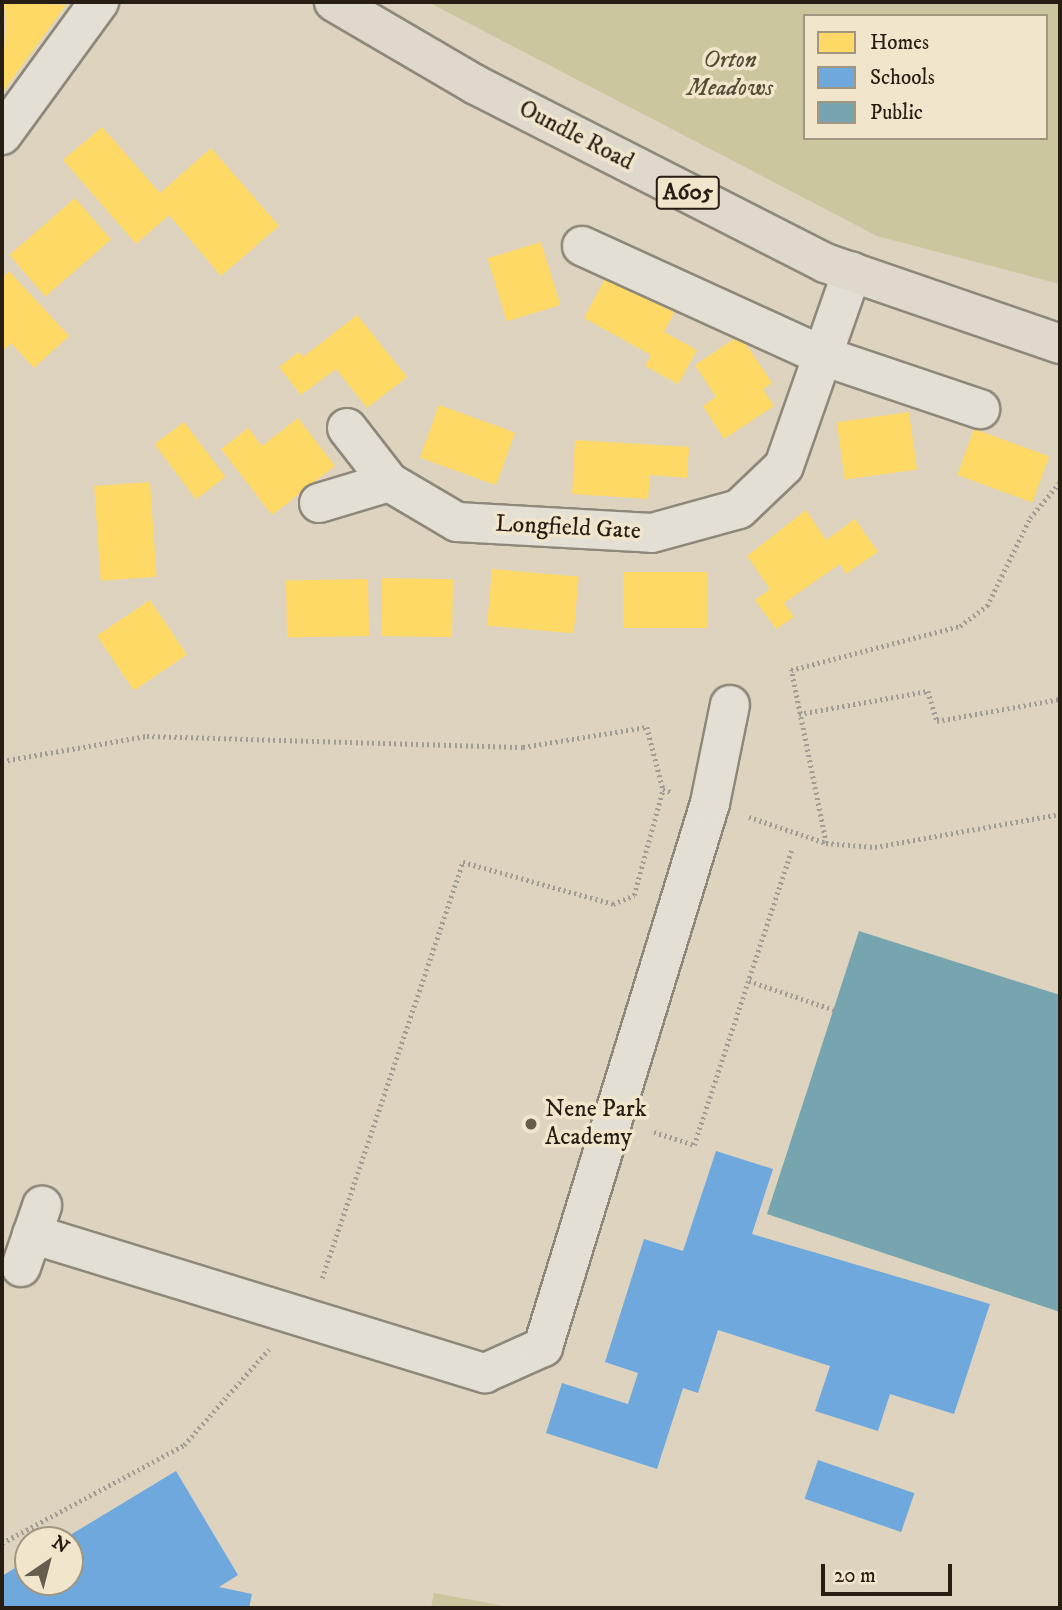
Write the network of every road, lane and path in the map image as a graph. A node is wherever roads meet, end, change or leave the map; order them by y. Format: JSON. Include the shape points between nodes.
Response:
{"nodes":[{"id":1,"x":99,"y":2,"type":"edge"},
{"id":2,"x":334,"y":2,"type":"edge"},
{"id":3,"x":2,"y":135,"type":"edge"},
{"id":4,"x":583,"y":246,"type":"dead end"},
{"id":5,"x":852,"y":272,"type":"junction"},
{"id":6,"x":1060,"y":344,"type":"edge"},
{"id":7,"x":823,"y":356,"type":"junction"},
{"id":8,"x":979,"y":409,"type":"dead end"},
{"id":9,"x":348,"y":428,"type":"dead end"},
{"id":10,"x":389,"y":482,"type":"junction"},
{"id":11,"x":1060,"y":482,"type":"edge"},
{"id":12,"x":320,"y":503,"type":"dead end"},
{"id":13,"x":1060,"y":699,"type":"edge"},
{"id":14,"x":730,"y":705,"type":"dead end"},
{"id":15,"x":799,"y":714,"type":"junction"},
{"id":16,"x":2,"y":761,"type":"edge"},
{"id":17,"x":663,"y":789,"type":"junction"},
{"id":18,"x":710,"y":803,"type":"junction"},
{"id":19,"x":1060,"y":814,"type":"edge"},
{"id":20,"x":826,"y":843,"type":"junction"},
{"id":21,"x":792,"y":849,"type":"dead end"},
{"id":22,"x":749,"y":981,"type":"junction"},
{"id":23,"x":834,"y":1010,"type":"dead end"},
{"id":24,"x":613,"y":1119,"type":"junction"},
{"id":25,"x":32,"y":1236,"type":"dead end"},
{"id":26,"x":297,"y":1319,"type":"junction"},
{"id":27,"x":2,"y":1543,"type":"edge"}],
"edges":[{"from":1,"to":3,"type":"street"},
{"from":2,"to":5,"type":"main road","name":"Oundle Road","number":"A605","via":[[476,85]]},
{"from":4,"to":7,"type":"street"},
{"from":5,"to":6,"type":"main road","name":"Oundle Road","number":"A605"},
{"from":5,"to":7,"type":"street","name":"Longfield Gate"},
{"from":7,"to":8,"type":"street"},
{"from":7,"to":10,"type":"street","name":"Longfield Gate","via":[[784,466],[739,509],[652,533],[457,522]]},
{"from":9,"to":10,"type":"street","name":"Longfield Gate"},
{"from":10,"to":12,"type":"street"},
{"from":11,"to":15,"type":"path","via":[[1030,518],[987,606],[960,626],[927,638],[791,670]]},
{"from":13,"to":15,"type":"path","via":[[937,721],[928,691]]},
{"from":14,"to":18,"type":"street"},
{"from":15,"to":20,"type":"path"},
{"from":16,"to":17,"type":"path","via":[[147,736],[523,747],[647,727]]},
{"from":17,"to":18,"type":"path"},
{"from":17,"to":26,"type":"path","via":[[634,895],[613,904],[463,862],[316,1296]]},
{"from":18,"to":20,"type":"path"},
{"from":18,"to":24,"type":"street"},
{"from":19,"to":20,"type":"path","via":[[875,847]]},
{"from":21,"to":22,"type":"path"},
{"from":22,"to":23,"type":"path"},
{"from":22,"to":24,"type":"path","via":[[694,1145]]},
{"from":24,"to":26,"type":"street","via":[[543,1347],[485,1373]]},
{"from":25,"to":26,"type":"street"},
{"from":26,"to":27,"type":"path","via":[[184,1445]]}]}
